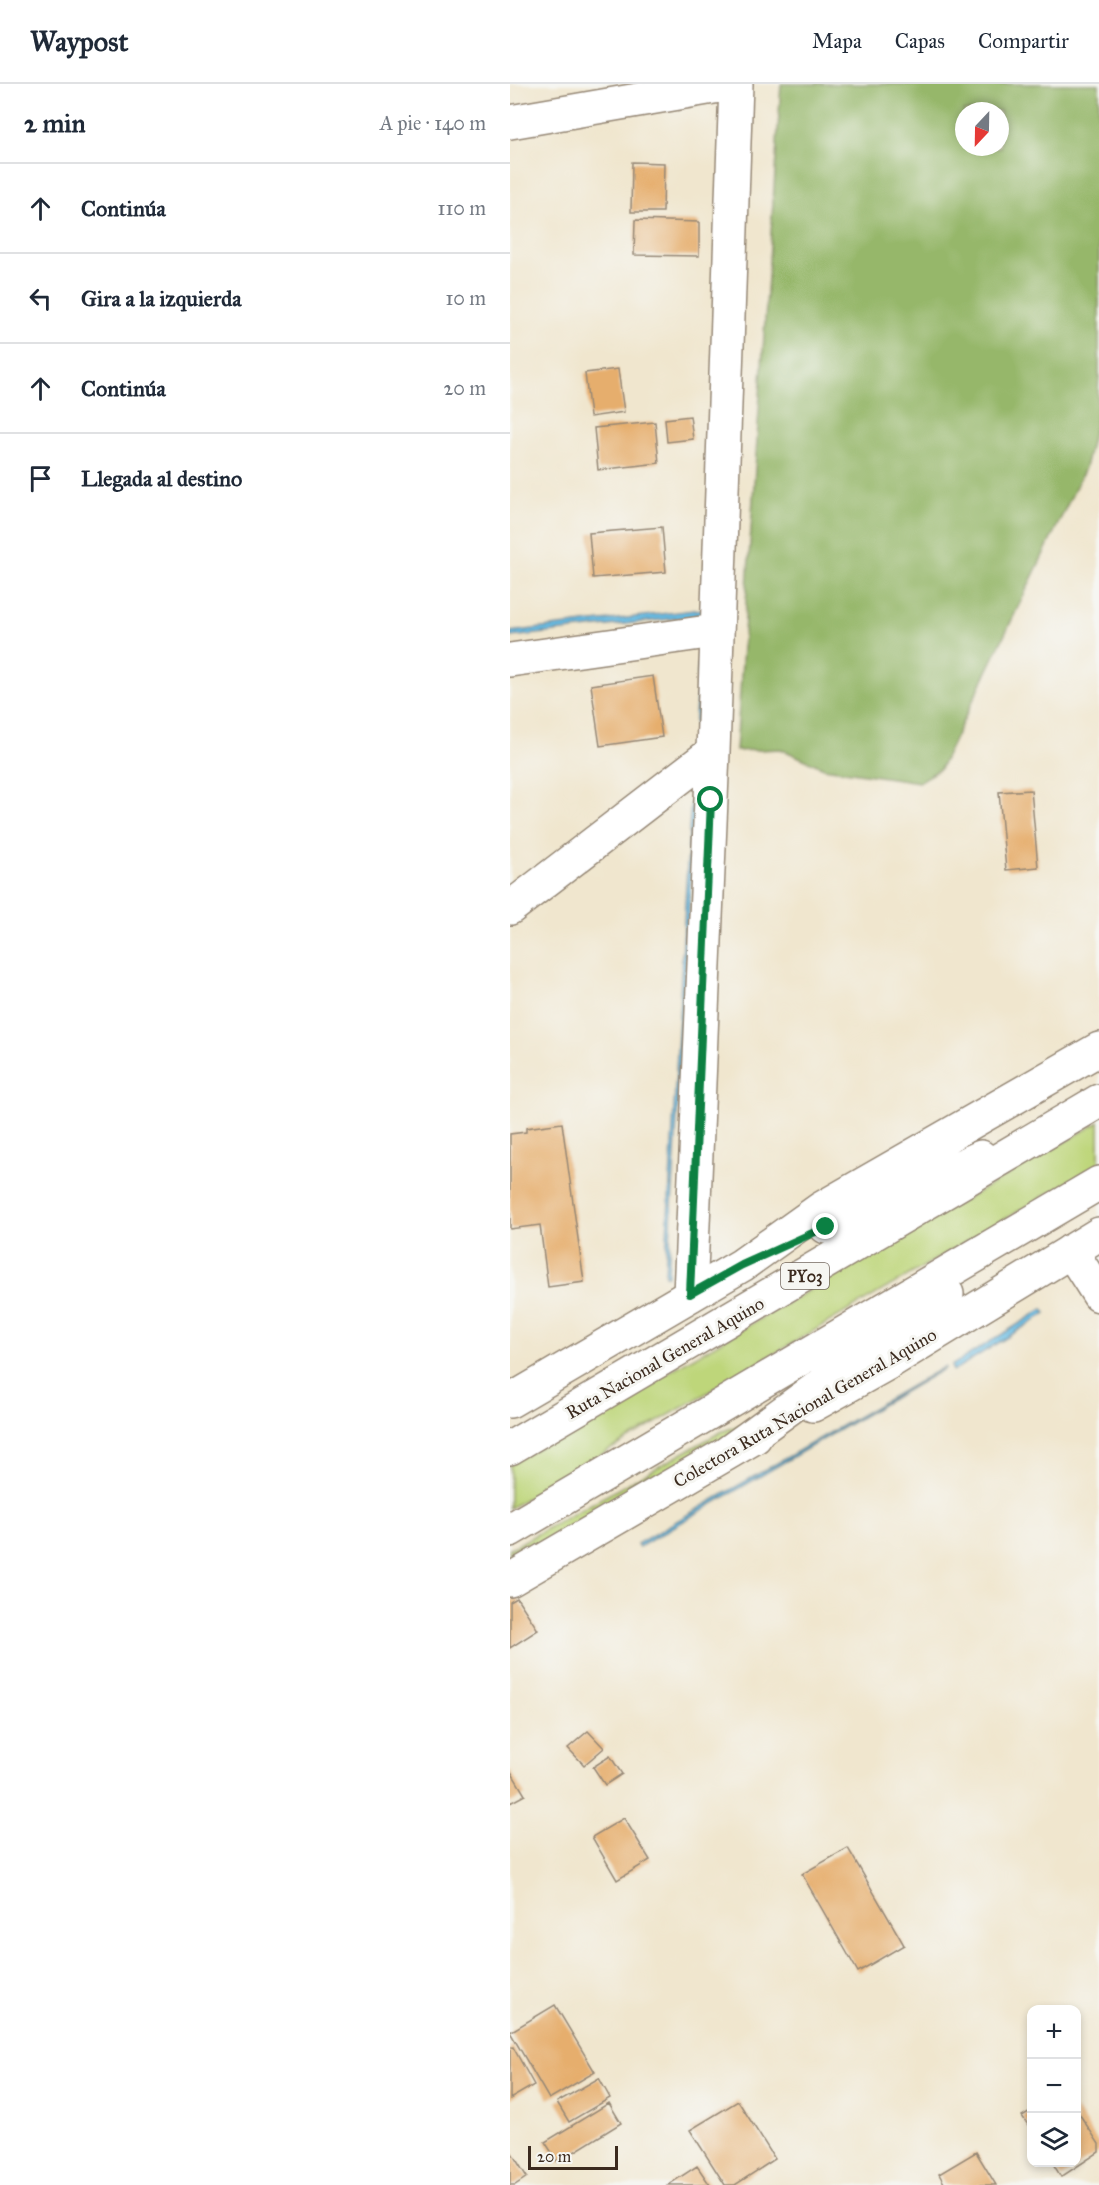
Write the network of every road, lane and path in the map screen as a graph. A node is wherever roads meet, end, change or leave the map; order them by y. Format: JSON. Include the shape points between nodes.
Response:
{"nodes":[{"id":1,"x":731,"y":84,"type":"edge"},
{"id":2,"x":736,"y":84,"type":"edge"},
{"id":3,"x":510,"y":122,"type":"edge"},
{"id":4,"x":716,"y":631,"type":"junction"},
{"id":5,"x":510,"y":660,"type":"edge"},
{"id":6,"x":713,"y":753,"type":"junction"},
{"id":7,"x":510,"y":908,"type":"edge"},
{"id":8,"x":1099,"y":1049,"type":"edge"},
{"id":9,"x":1089,"y":1107,"type":"edge"},
{"id":10,"x":1099,"y":1183,"type":"edge"},
{"id":11,"x":1099,"y":1234,"type":"edge"},
{"id":12,"x":1071,"y":1251,"type":"junction"},
{"id":13,"x":742,"y":1265,"type":"junction"},
{"id":14,"x":690,"y":1294,"type":"junction"},
{"id":15,"x":1099,"y":1295,"type":"edge"},
{"id":16,"x":510,"y":1401,"type":"edge"},
{"id":17,"x":510,"y":1449,"type":"edge"},
{"id":18,"x":730,"y":1451,"type":"junction"},
{"id":19,"x":510,"y":1530,"type":"edge"},
{"id":20,"x":510,"y":1580,"type":"edge"}],
"edges":[{"from":1,"to":3,"type":"main road"},
{"from":2,"to":4,"type":"main road"},
{"from":4,"to":5,"type":"main road"},
{"from":4,"to":6,"type":"main road"},
{"from":6,"to":7,"type":"main road"},
{"from":6,"to":14,"type":"main road"},
{"from":8,"to":13,"type":"main road","number":"PY03","via":[[822,1208]]},
{"from":9,"to":13,"type":"main road"},
{"from":9,"to":17,"type":"main road","name":"Ruta Nacional General Aquino","number":"PY03"},
{"from":10,"to":18,"type":"main road"},
{"from":10,"to":19,"type":"main road"},
{"from":11,"to":12,"type":"main road","name":"Colectora Ruta Nacional General Aquino"},
{"from":12,"to":15,"type":"main road"},
{"from":12,"to":18,"type":"main road","name":"Colectora Ruta Nacional General Aquino","via":[[888,1363]]},
{"from":13,"to":14,"type":"main road","number":"PY03"},
{"from":14,"to":16,"type":"main road","number":"PY03"},
{"from":18,"to":20,"type":"main road","name":"Colectora Ruta Nacional General Aquino"}]}
